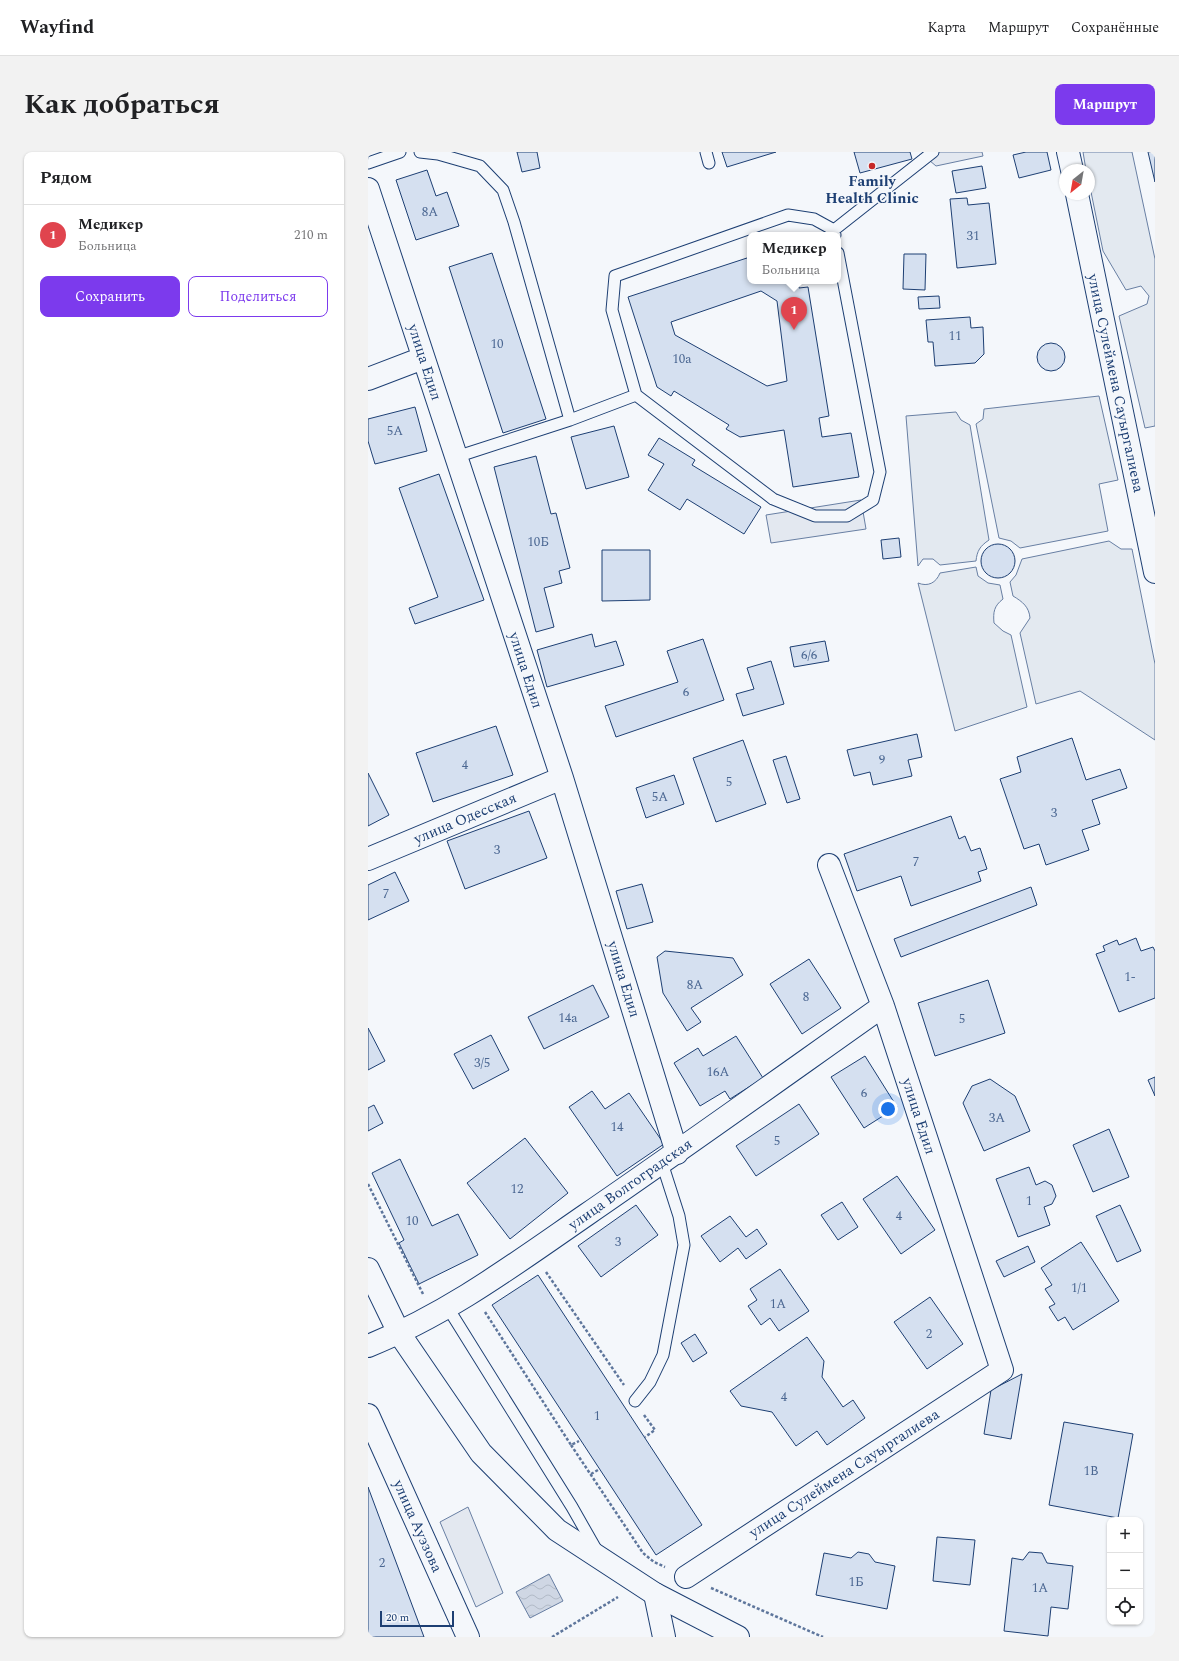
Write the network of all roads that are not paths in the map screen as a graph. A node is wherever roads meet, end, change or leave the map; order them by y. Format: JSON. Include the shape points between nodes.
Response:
{"nodes":[{"id":1,"x":400,"y":152,"type":"edge"},
{"id":2,"x":420,"y":152,"type":"edge"},
{"id":3,"x":933,"y":152,"type":"edge"},
{"id":4,"x":1068,"y":152,"type":"edge"},
{"id":5,"x":368,"y":163,"type":"edge"},
{"id":6,"x":1071,"y":164,"type":"edge"},
{"id":7,"x":368,"y":190,"type":"edge"},
{"id":8,"x":1078,"y":200,"type":"edge"},
{"id":9,"x":833,"y":232,"type":"edge"},
{"id":10,"x":835,"y":232,"type":"edge"},
{"id":11,"x":841,"y":269,"type":"edge"},
{"id":12,"x":423,"y":358,"type":"junction"},
{"id":13,"x":368,"y":379,"type":"edge"},
{"id":14,"x":636,"y":395,"type":"junction"},
{"id":15,"x":570,"y":420,"type":"junction"},
{"id":16,"x":456,"y":457,"type":"junction"},
{"id":17,"x":1155,"y":572,"type":"edge"},
{"id":18,"x":562,"y":778,"type":"junction"},
{"id":19,"x":368,"y":859,"type":"edge"},
{"id":20,"x":829,"y":865,"type":"dead end"},
{"id":21,"x":882,"y":1006,"type":"junction"},
{"id":22,"x":670,"y":1158,"type":"junction"},
{"id":23,"x":368,"y":1269,"type":"edge"},
{"id":24,"x":441,"y":1312,"type":"junction"},
{"id":25,"x":399,"y":1333,"type":"junction"},
{"id":26,"x":368,"y":1346,"type":"edge"},
{"id":27,"x":1002,"y":1370,"type":"joint"},
{"id":28,"x":635,"y":1401,"type":"road end"},
{"id":29,"x":368,"y":1415,"type":"edge"},
{"id":30,"x":602,"y":1560,"type":"junction"},
{"id":31,"x":686,"y":1577,"type":"road end"},
{"id":32,"x":647,"y":1589,"type":"junction"},
{"id":33,"x":729,"y":1633,"type":"edge"},
{"id":34,"x":468,"y":1637,"type":"edge"},
{"id":35,"x":664,"y":1637,"type":"edge"}],
"edges":[{"from":1,"to":5,"type":"lane"},
{"from":2,"to":15,"type":"lane","via":[[438,154],[480,166],[504,190]]},
{"from":3,"to":10,"type":"lane"},
{"from":4,"to":6,"type":"street"},
{"from":7,"to":12,"type":"street","name":"улица Едил"},
{"from":8,"to":17,"type":"street","name":"улица Сулеймена Сауыргалиева"},
{"from":9,"to":14,"type":"lane","via":[[814,219],[788,215],[615,276],[612,310]]},
{"from":11,"to":14,"type":"lane","via":[[880,472],[873,500],[847,516],[815,516],[773,499]]},
{"from":12,"to":13,"type":"street"},
{"from":12,"to":16,"type":"street","name":"улица Едил"},
{"from":14,"to":15,"type":"lane"},
{"from":15,"to":16,"type":"lane"},
{"from":16,"to":18,"type":"street","name":"улица Едил"},
{"from":18,"to":19,"type":"street","name":"улица Одесская"},
{"from":18,"to":22,"type":"street","name":"улица Едил"},
{"from":20,"to":21,"type":"street","name":"улица Едил"},
{"from":21,"to":22,"type":"street","name":"улица Волгоградская"},
{"from":21,"to":27,"type":"street","name":"улица Едил"},
{"from":22,"to":24,"type":"street","name":"улица Волгоградская"},
{"from":22,"to":28,"type":"lane","via":[[684,1246],[663,1354],[650,1382]]},
{"from":23,"to":25,"type":"street"},
{"from":24,"to":25,"type":"street","name":"улица Волгоградская"},
{"from":24,"to":30,"type":"lane","via":[[572,1507]]},
{"from":25,"to":26,"type":"street","name":"улица Волгоградская"},
{"from":25,"to":30,"type":"street","via":[[481,1452],[557,1530]]},
{"from":27,"to":31,"type":"street","name":"улица Сулеймена Сауыргалиева"},
{"from":29,"to":34,"type":"street","name":"улица Ауэзова"},
{"from":30,"to":32,"type":"street"},
{"from":32,"to":33,"type":"street"},
{"from":32,"to":35,"type":"street"}]}
